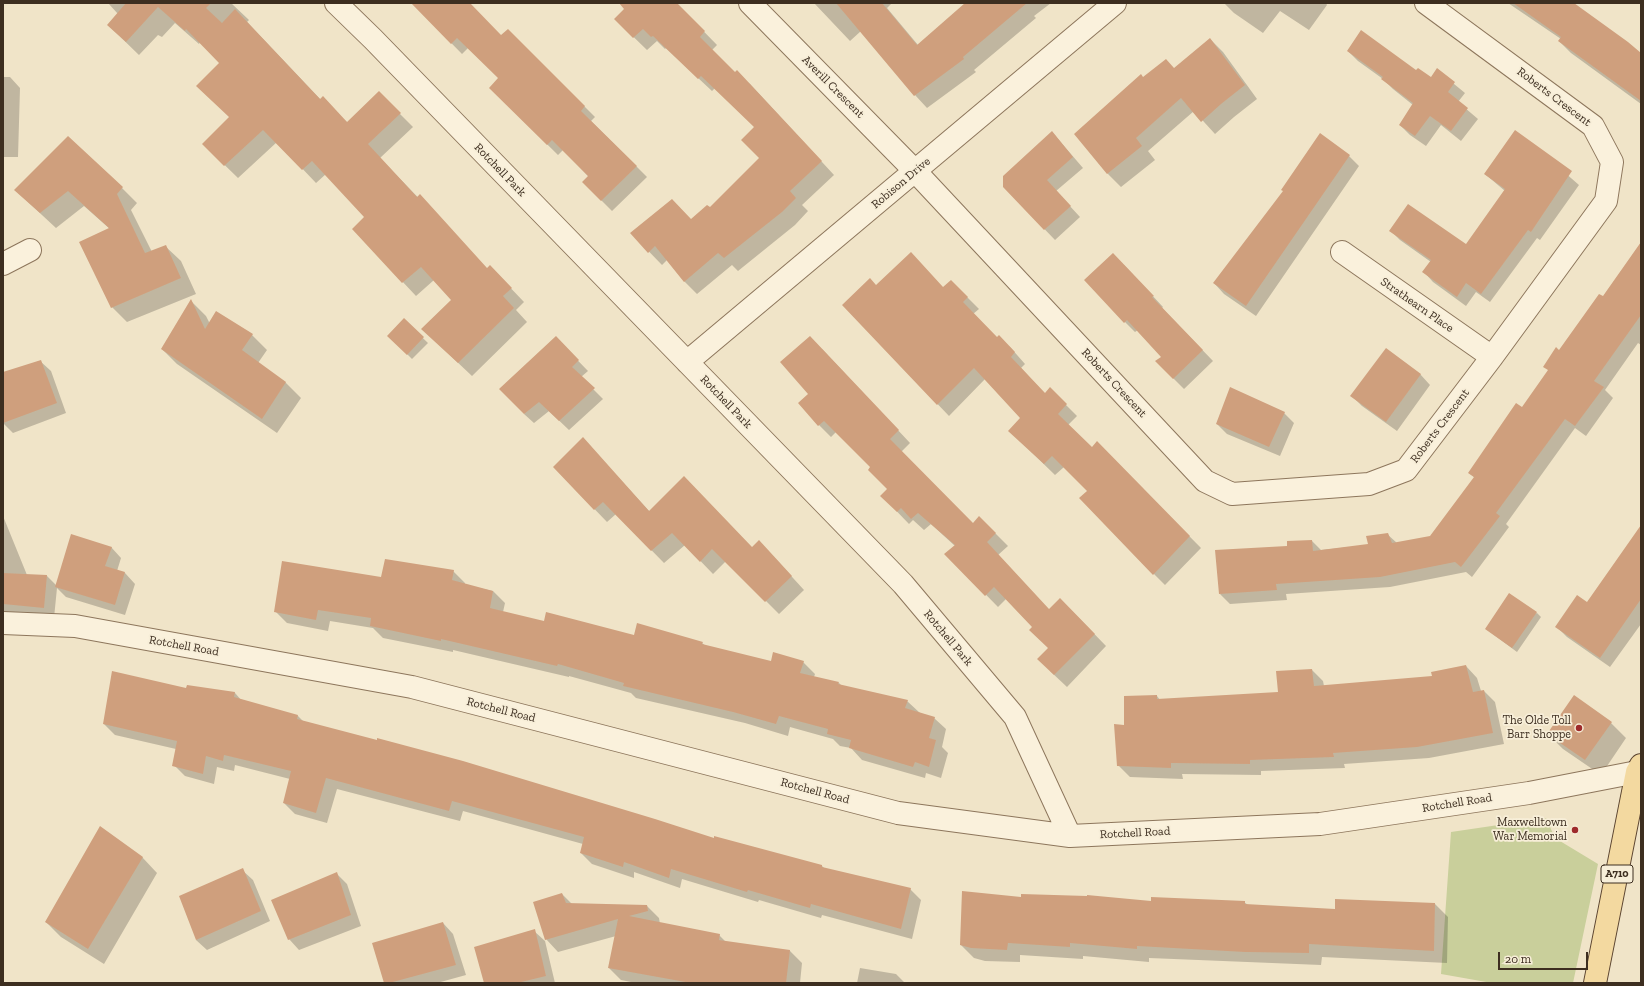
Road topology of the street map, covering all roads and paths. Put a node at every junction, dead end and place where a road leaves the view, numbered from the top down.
1 (336, 3) edge
2 (750, 3) edge
3 (1116, 3) edge
4 (1426, 3) edge
5 (915, 171) junction
6 (30, 250) dead end
7 (1342, 252) dead end
8 (3, 264) edge
9 (1492, 358) junction
10 (686, 362) junction
11 (3, 623) edge
12 (1639, 769) edge
13 (1070, 836) junction
14 (1595, 983) edge

1 - 10 street, Rotchell Park
2 - 5 street, Averill Crescent
3 - 5 street, Robison Drive
4 - 9 street, Roberts Crescent
5 - 9 street, Roberts Crescent
5 - 10 street, Robison Drive
6 - 8 street
7 - 9 street, Strathearn Place
10 - 13 street, Rotchell Park
11 - 13 street, Rotchell Road
12 - 13 street, Rotchell Road
12 - 14 main road, A710

